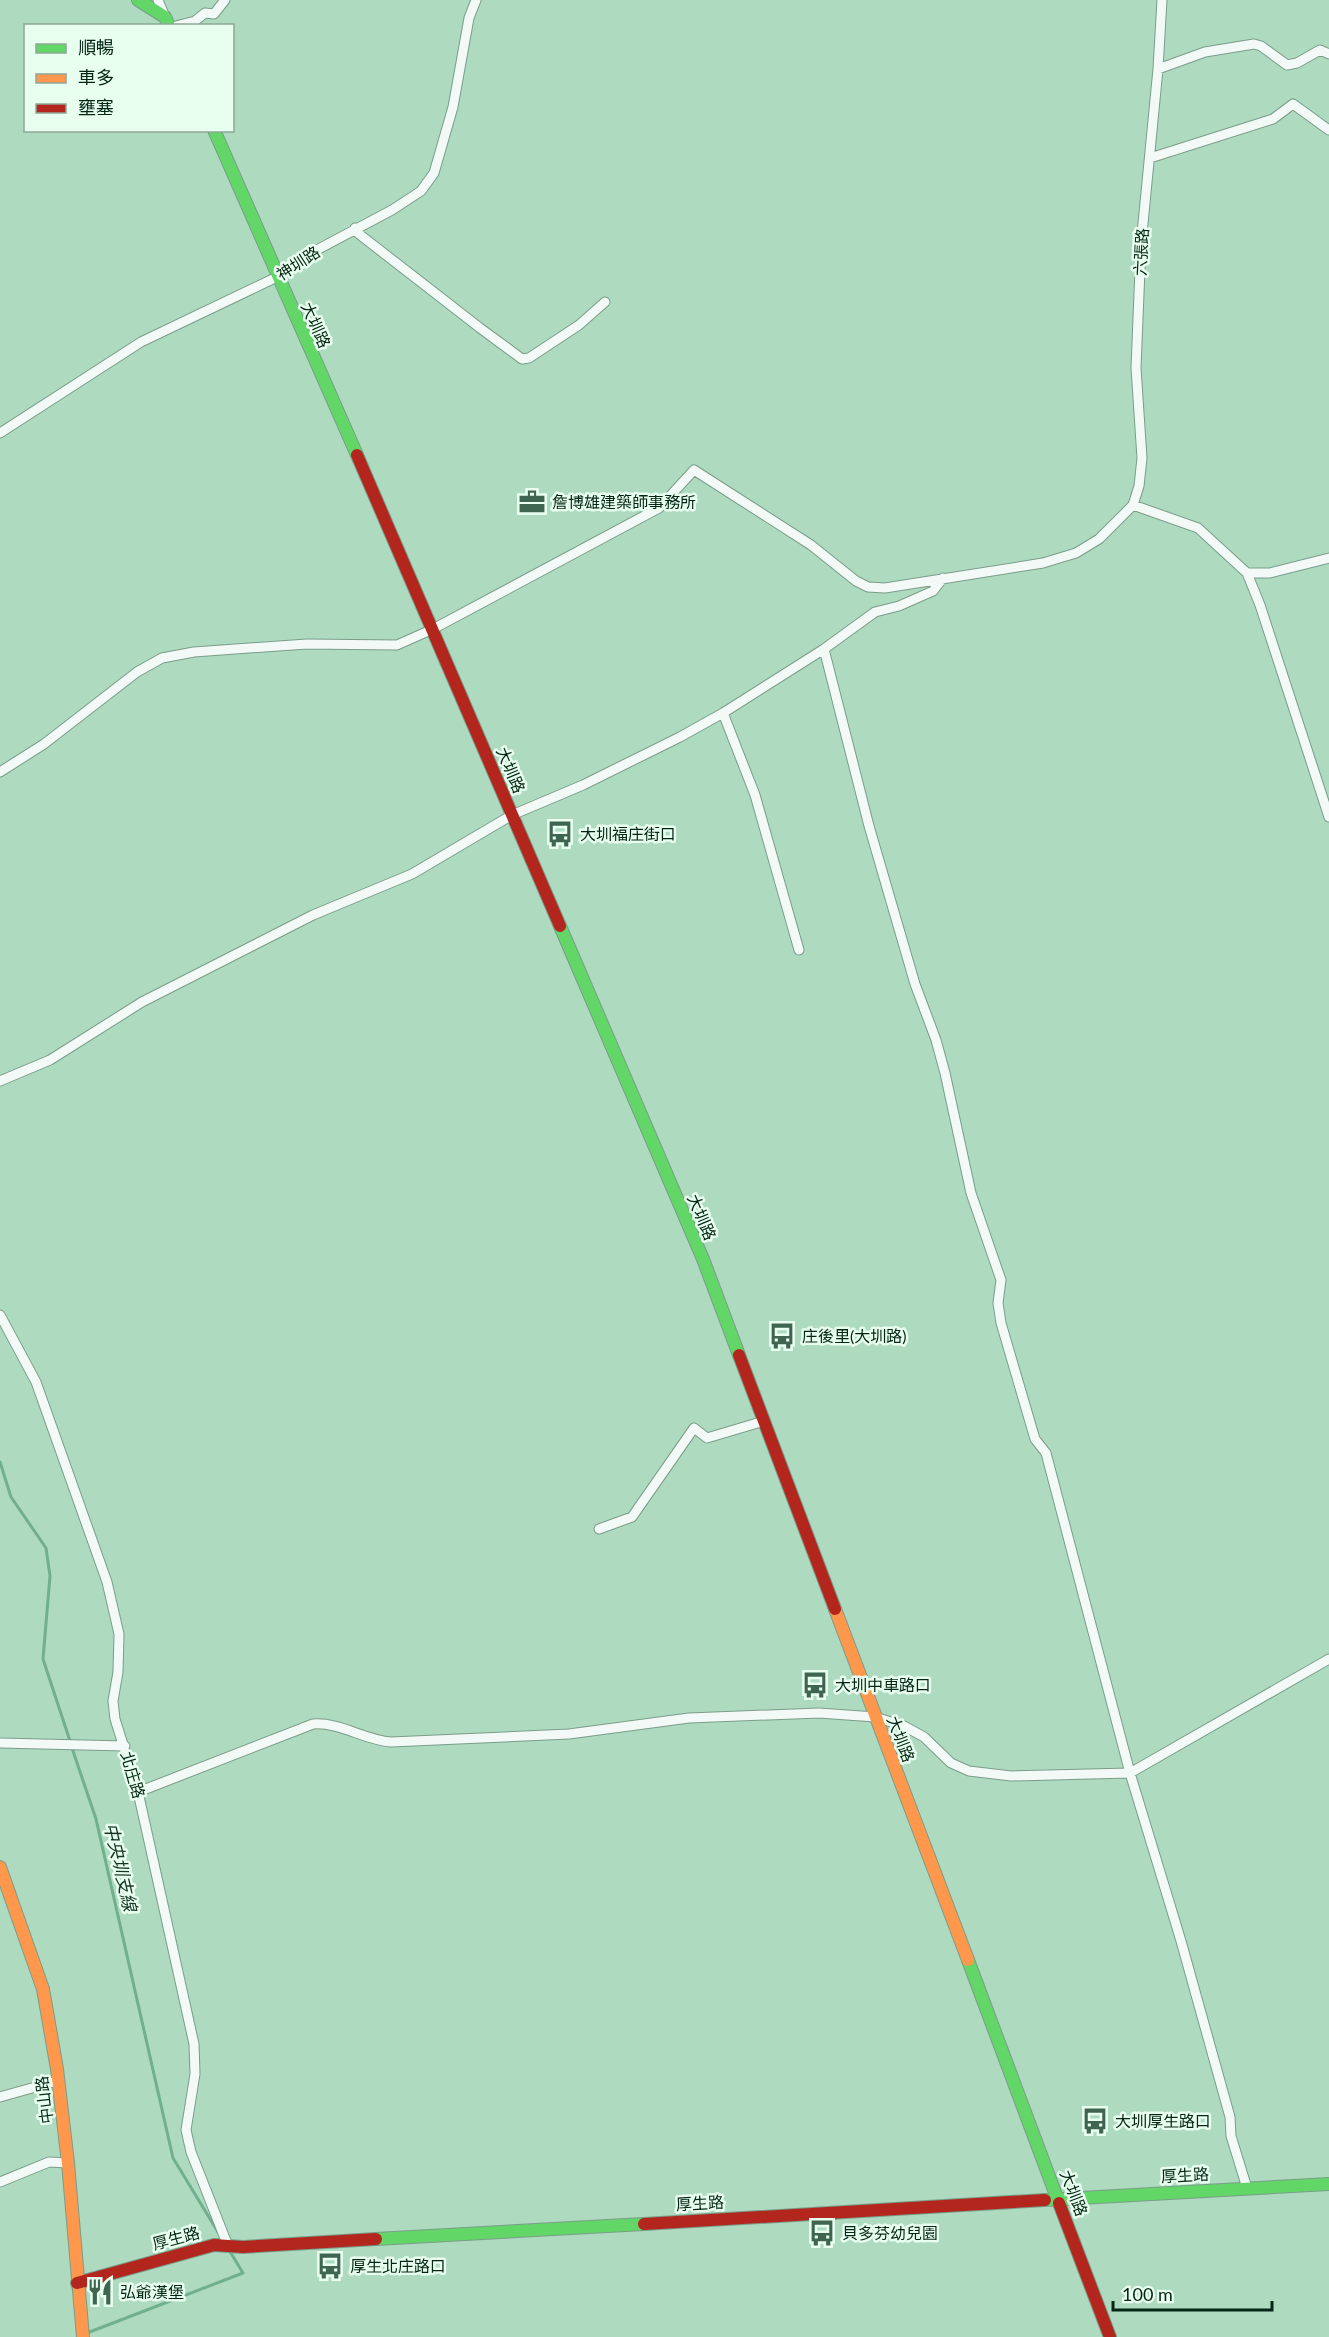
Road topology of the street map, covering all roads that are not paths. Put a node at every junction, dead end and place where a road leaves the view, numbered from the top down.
1 (138, 0) edge
2 (158, 0) edge
3 (225, 0) edge
4 (476, 0) edge
5 (1161, 0) edge
6 (167, 21) edge
7 (184, 24) edge
8 (1329, 54) edge
9 (1158, 69) junction
10 (1329, 130) edge
11 (215, 132) edge
12 (1150, 158) junction
13 (355, 228) junction
14 (277, 277) junction
15 (605, 302) dead end
16 (0, 433) edge
17 (1134, 505) junction
18 (1329, 558) edge
19 (1247, 573) junction
20 (943, 578) junction
21 (434, 629) junction
22 (824, 649) junction
23 (723, 713) junction
24 (0, 772) edge
25 (512, 815) junction
26 (1329, 818) edge
27 (799, 950) dead end
28 (0, 1081) edge
29 (0, 1315) edge
30 (764, 1421) junction
31 (599, 1529) dead end
32 (1329, 1659) edge
33 (875, 1717) junction
34 (0, 1743) edge
35 (125, 1746) junction
36 (1130, 1773) junction
37 (138, 1792) junction
38 (0, 1867) edge
39 (57, 2081) junction
40 (0, 2097) edge
41 (68, 2163) junction
42 (0, 2182) edge
43 (1329, 2184) edge
44 (1247, 2188) junction
45 (1058, 2198) junction
46 (228, 2246) junction
47 (77, 2283) junction
48 (83, 2331) edge
49 (1110, 2337) edge

1 - 6 street
2 - 6 street
3 - 7 street
4 - 13 street, 神圳路
5 - 9 street, 六張路
8 - 9 street
9 - 12 street, 六張路
10 - 12 street
11 - 14 street, 大圳路
12 - 17 street, 六張路
13 - 14 street, 神圳路
13 - 15 street
14 - 16 street, 神圳路
14 - 21 street, 大圳路
17 - 19 street
17 - 20 street
18 - 19 street
19 - 26 street
20 - 21 street
20 - 22 street
21 - 24 street
21 - 25 street, 大圳路
22 - 23 street
22 - 36 street
23 - 25 street
23 - 27 street
25 - 28 street
25 - 30 street, 大圳路
29 - 35 street, 北庄路
30 - 31 street
30 - 33 street, 大圳路
32 - 36 street
33 - 36 street
33 - 37 street
33 - 45 street, 大圳路
34 - 35 street
35 - 37 street, 北庄路
36 - 44 street
37 - 46 street, 北庄路
38 - 39 street, 中山路
39 - 40 street
39 - 41 street, 中山路
41 - 42 street
41 - 47 street, 中山路
43 - 44 street, 厚生路
44 - 45 street, 厚生路
45 - 46 street, 厚生路
45 - 49 street, 大圳路
46 - 47 street, 厚生路
47 - 48 street, 中山路

